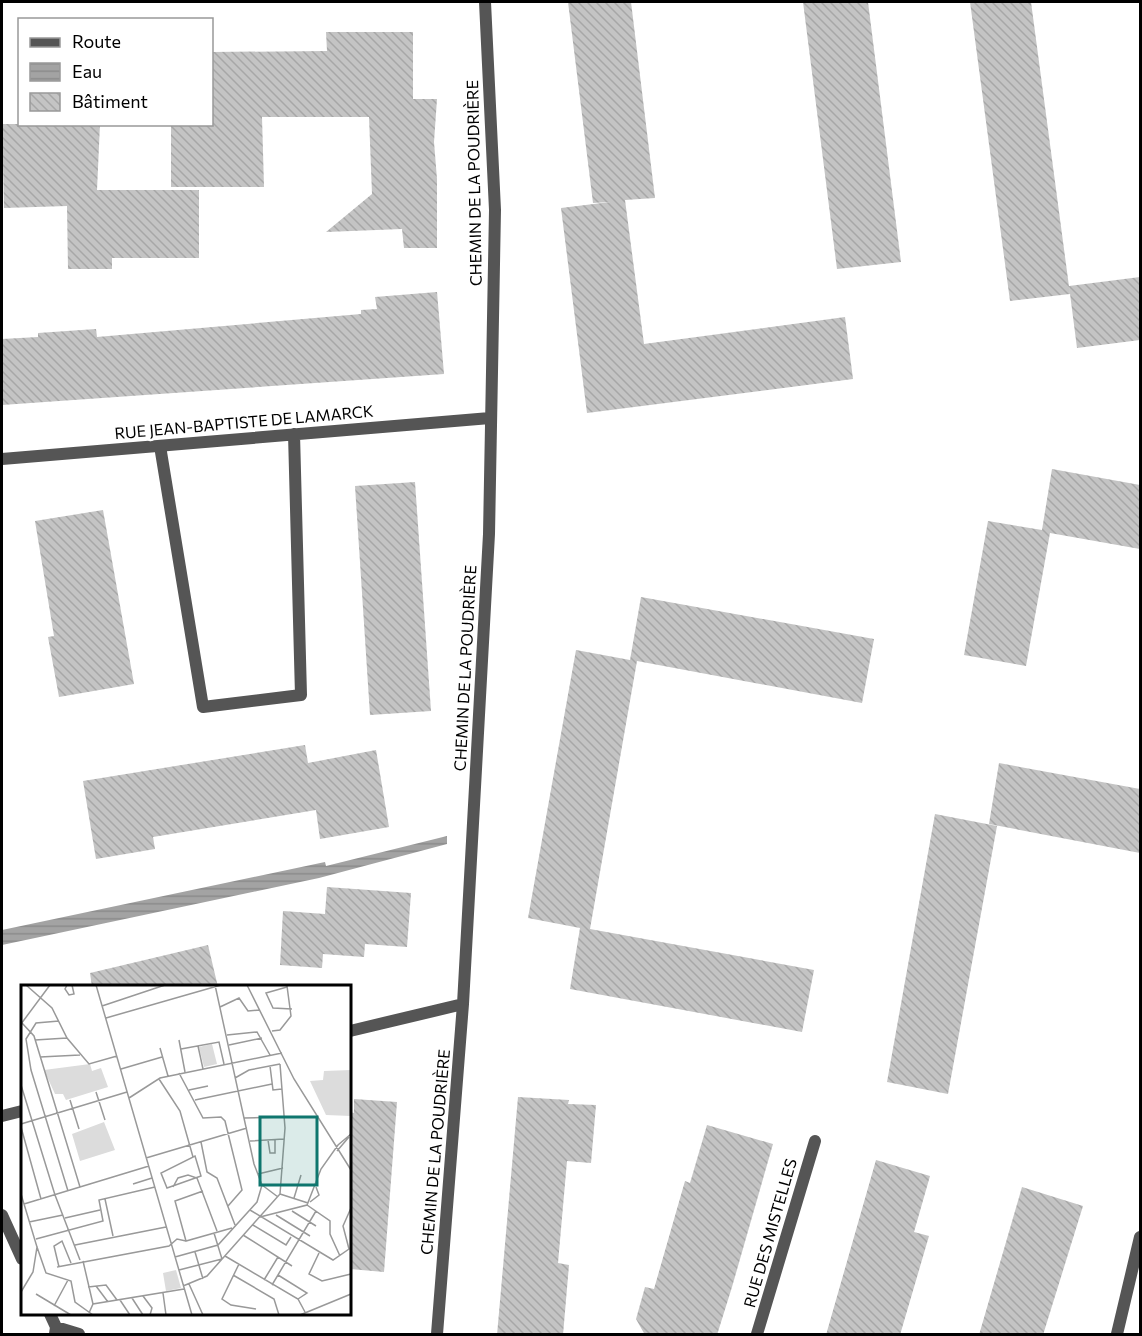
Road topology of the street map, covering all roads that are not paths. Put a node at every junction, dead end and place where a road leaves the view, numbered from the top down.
1 (485, 2) edge
2 (490, 418) junction
3 (294, 434) junction
4 (160, 446) junction
5 (2, 459) edge
6 (463, 1004) junction
7 (351, 1031) edge
8 (21, 1111) edge
9 (2, 1116) edge
10 (814, 1142) dead end
11 (2, 1215) edge
12 (1140, 1237) edge
13 (21, 1257) edge
14 (50, 1315) edge
15 (56, 1331) edge
16 (80, 1335) edge
17 (437, 1335) edge
18 (757, 1335) edge
19 (1117, 1335) edge

1 - 2 street, CHEMIN DE LA POUDRIÈRE
2 - 3 street, RUE JEAN-BAPTISTE DE LAMARCK
2 - 6 street, CHEMIN DE LA POUDRIÈRE
3 - 4 street, RUE JEAN-BAPTISTE DE LAMARCK
3 - 4 street
4 - 5 street, RUE JEAN-BAPTISTE DE LAMARCK
6 - 7 street
6 - 17 street, CHEMIN DE LA POUDRIÈRE
8 - 9 street
10 - 18 street, RUE DES MISTELLES
11 - 13 street
12 - 19 street
14 - 15 street
15 - 16 street

